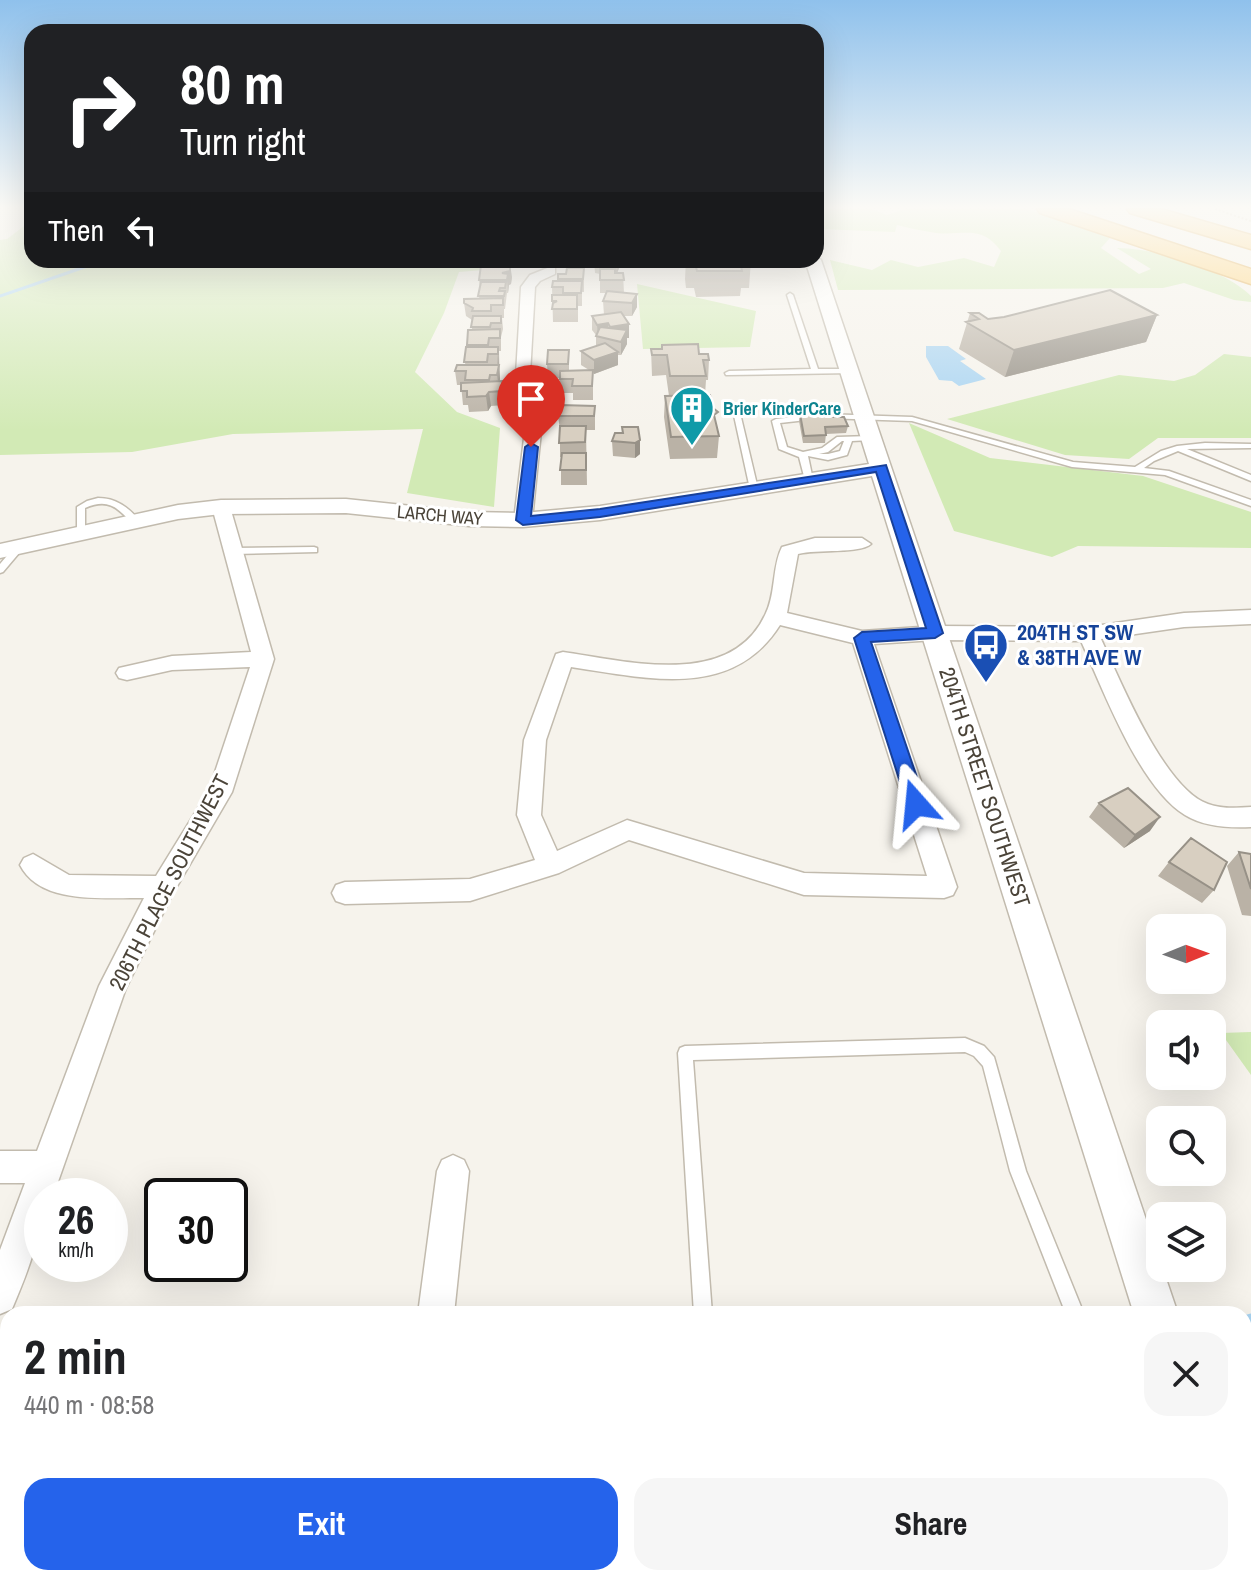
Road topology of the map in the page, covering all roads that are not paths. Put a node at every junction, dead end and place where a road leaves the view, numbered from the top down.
1 (531, 283) edge
2 (820, 283) edge
3 (790, 295) dead end
4 (815, 371) junction
5 (849, 371) junction
6 (729, 373) dead end
7 (736, 413) dead end
8 (864, 415) junction
9 (860, 446) junction
10 (1251, 446) edge
11 (1175, 447) junction
12 (803, 455) junction
13 (1138, 469) junction
14 (1251, 478) edge
15 (809, 480) junction
16 (754, 489) junction
17 (1251, 503) edge
18 (221, 507) junction
19 (523, 520) junction
20 (862, 544) dead end
21 (10, 548) edge
22 (314, 550) dead end
23 (233, 551) junction
24 (0, 570) edge
25 (775, 617) junction
26 (1251, 617) edge
27 (935, 633) junction
28 (1088, 634) junction
29 (862, 638) junction
30 (263, 659) junction
31 (127, 673) dead end
32 (1251, 817) edge
33 (33, 865) dead end
34 (550, 866) junction
35 (163, 887) junction
36 (345, 893) dead end
37 (0, 1167) edge
38 (47, 1167) junction
39 (453, 1171) dead end
40 (0, 1297) edge
41 (437, 1306) edge
42 (702, 1306) edge
43 (1072, 1306) edge
44 (1153, 1306) edge

1 - 19 street
2 - 5 street, 204TH STREET SOUTHWEST
3 - 4 lane
4 - 5 lane
4 - 6 lane
5 - 8 street, 204TH STREET SOUTHWEST
7 - 16 lane
8 - 9 street, 204TH STREET SOUTHWEST
8 - 12 lane
8 - 13 lane
9 - 12 lane
9 - 15 street, LARCH WAY
9 - 27 street, 204TH STREET SOUTHWEST
10 - 11 lane
11 - 13 lane
11 - 14 lane
12 - 15 lane
13 - 17 lane
15 - 16 street, LARCH WAY
16 - 19 street, LARCH WAY
18 - 19 street, LARCH WAY
18 - 21 street, LARCH WAY
18 - 23 street
20 - 25 street
21 - 24 lane
22 - 23 lane
23 - 30 street
25 - 29 street
25 - 34 street
26 - 28 street
27 - 28 street
27 - 29 street
27 - 44 street, 204TH STREET SOUTHWEST
28 - 32 street
29 - 34 street
30 - 31 street
30 - 35 street, 206TH PLACE SOUTHWEST
33 - 35 street
34 - 36 street
35 - 38 street, 206TH PLACE SOUTHWEST
37 - 38 street
38 - 40 street, 206TH PLACE SOUTHWEST
39 - 41 street
42 - 43 lane

